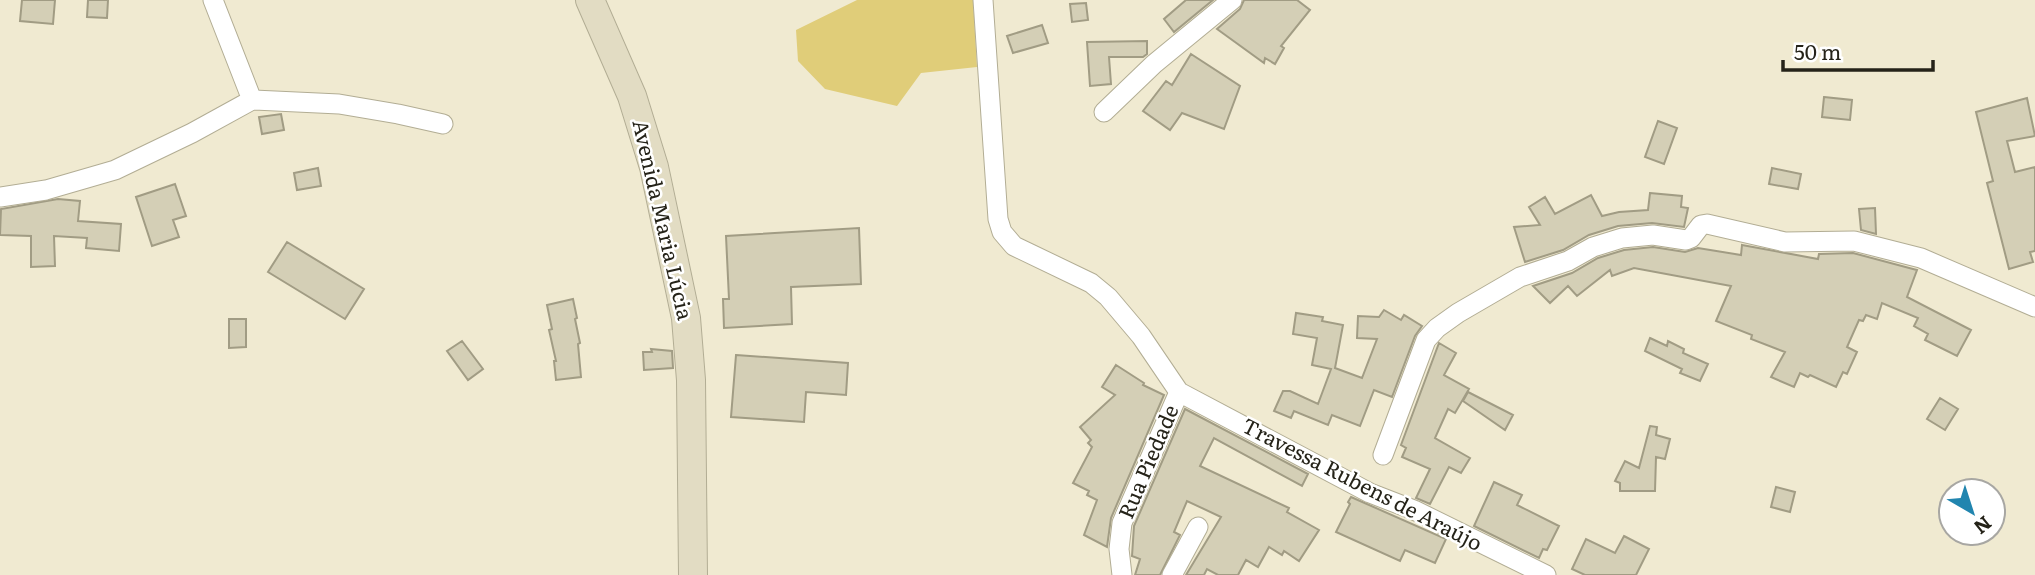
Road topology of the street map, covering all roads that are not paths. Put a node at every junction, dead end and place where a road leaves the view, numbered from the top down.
1 (213, 0) edge
2 (590, 0) edge
3 (983, 0) edge
4 (1232, 0) edge
5 (252, 100) junction
6 (1104, 112) dead end
7 (443, 124) dead end
8 (0, 197) edge
9 (2035, 307) edge
10 (1179, 392) junction
11 (1382, 455) dead end
12 (1198, 527) dead end
13 (693, 575) edge
14 (1122, 575) edge
15 (1172, 575) edge
16 (1546, 575) edge

1 - 5 street
2 - 13 main road, Avenida Maria Lúcia
3 - 10 street
4 - 6 street
5 - 7 street
5 - 8 street
9 - 11 street
10 - 14 street, Rua Piedade
10 - 16 street, Travessa Rubens de Araújo
12 - 15 street

